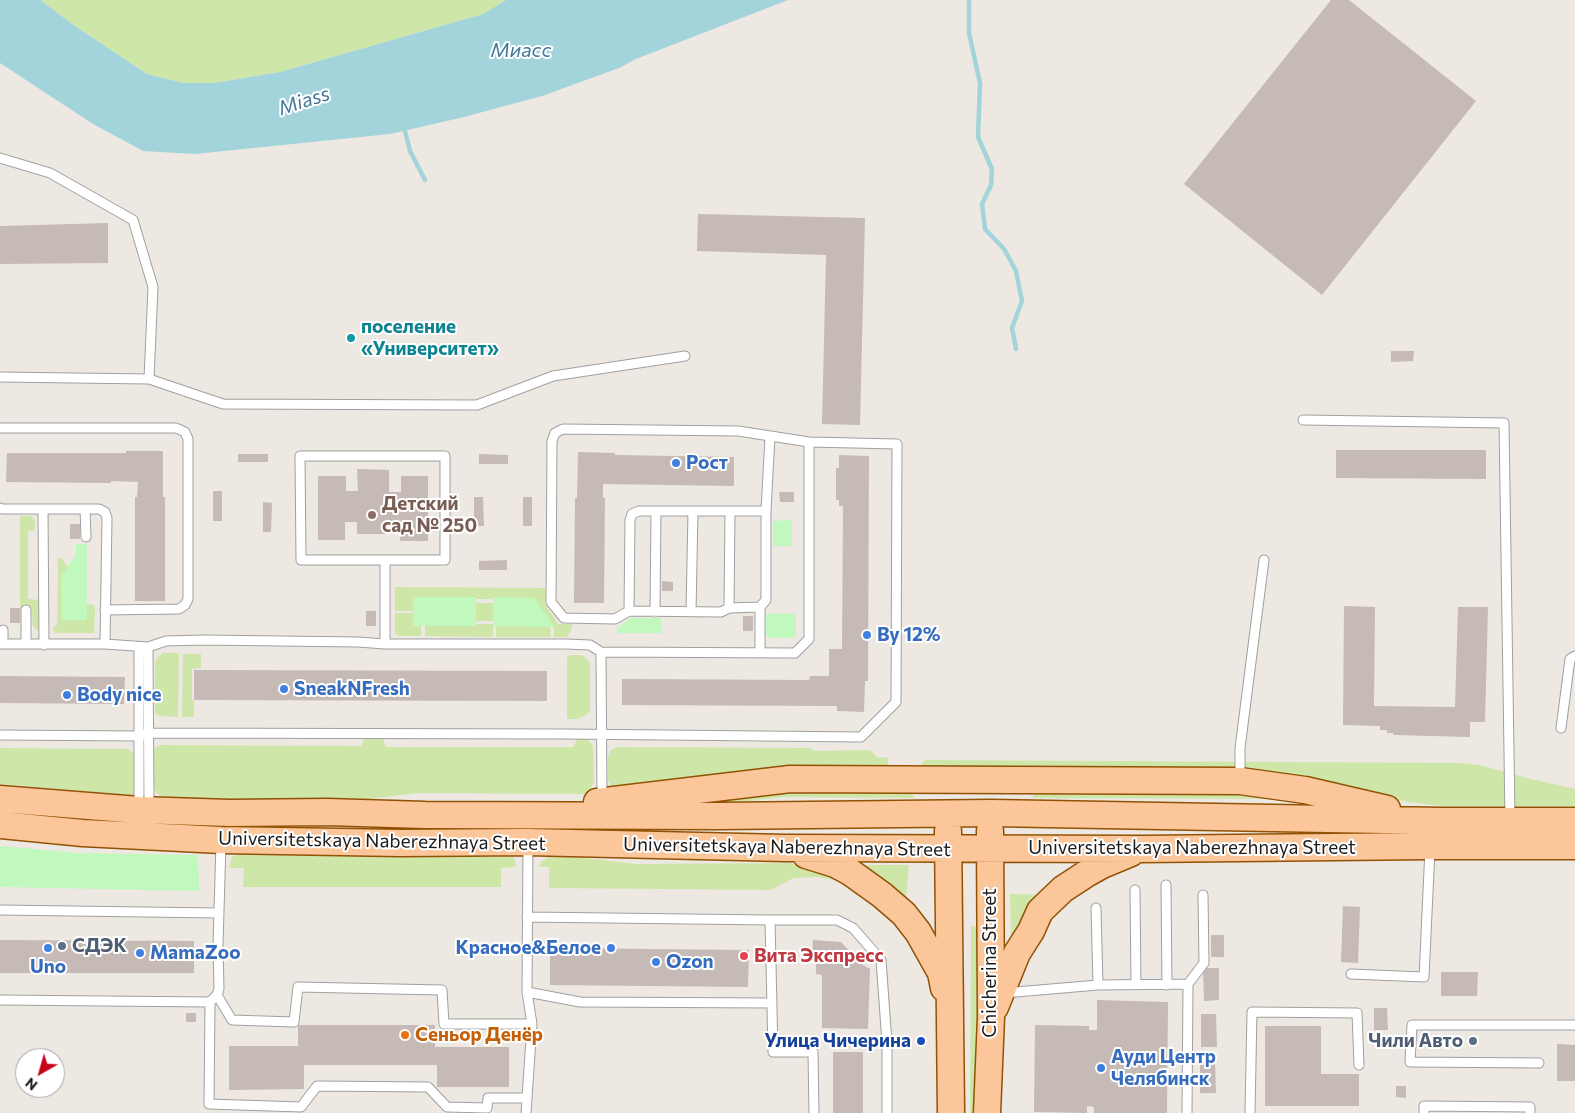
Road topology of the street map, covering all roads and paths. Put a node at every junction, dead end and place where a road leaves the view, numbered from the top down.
1 (0, 158) edge
2 (684, 356) dead end
3 (0, 377) edge
4 (149, 379) junction
5 (1302, 420) dead end
6 (0, 428) edge
7 (770, 436) junction
8 (809, 442) junction
9 (0, 508) edge
10 (43, 509) junction
11 (85, 509) junction
12 (656, 511) junction
13 (693, 511) junction
14 (730, 511) junction
15 (766, 511) junction
16 (86, 537) dead end
17 (386, 560) junction
18 (1264, 560) dead end
19 (729, 608) junction
20 (760, 608) junction
21 (26, 610) dead end
22 (105, 610) junction
23 (629, 611) junction
24 (656, 612) junction
25 (691, 612) junction
26 (3, 630) dead end
27 (1, 644) edge
28 (26, 644) junction
29 (105, 644) junction
30 (385, 644) junction
31 (44, 645) junction
32 (144, 647) junction
33 (601, 652) junction
34 (760, 653) junction
35 (1575, 656) edge
36 (1561, 728) dead end
37 (601, 734) junction
38 (0, 735) edge
39 (144, 735) junction
40 (1240, 781) junction
41 (0, 799) edge
42 (602, 801) junction
43 (144, 810) junction
44 (948, 813) junction
45 (991, 813) junction
46 (425, 815) junction
47 (1441, 821) junction
48 (1510, 821) junction
49 (1575, 821) edge
50 (0, 825) edge
51 (221, 840) junction
52 (528, 842) junction
53 (1430, 846) junction
54 (1575, 846) edge
55 (784, 848) junction
56 (948, 849) junction
57 (990, 849) junction
58 (1142, 849) junction
59 (1166, 885) dead end
60 (1135, 890) dead end
61 (1203, 895) dead end
62 (1096, 908) dead end
63 (0, 910) edge
64 (219, 913) junction
65 (527, 917) junction
66 (770, 920) junction
67 (1351, 974) dead end
68 (1188, 984) junction
69 (1098, 985) junction
70 (1136, 985) junction
71 (1167, 985) junction
72 (527, 992) junction
73 (1000, 994) junction
74 (213, 999) junction
75 (0, 1000) edge
76 (772, 1004) junction
77 (990, 1017) junction
78 (950, 1021) junction
79 (532, 1024) junction
80 (1575, 1025) edge
81 (1539, 1063) dead end
82 (1359, 1065) dead end
83 (526, 1098) junction
84 (526, 1113) edge
85 (814, 1113) edge
86 (887, 1113) edge
87 (951, 1113) edge
88 (987, 1113) edge
89 (1187, 1113) edge
90 (1250, 1113) edge
91 (1424, 1113) edge
92 (1530, 1113) edge

1 - 4 lane
2 - 4 lane
3 - 4 lane
5 - 48 lane
6 - 22 lane
7 - 8 lane
7 - 15 lane
7 - 23 lane
8 - 34 lane
8 - 37 lane
9 - 10 lane
10 - 11 lane
10 - 31 lane
11 - 16 lane
11 - 22 lane
12 - 13 lane
12 - 23 lane
12 - 24 lane
13 - 14 lane
13 - 25 lane
14 - 15 lane
14 - 19 lane
15 - 20 lane
17 - 17 lane
17 - 30 lane
18 - 40 lane
19 - 20 lane
19 - 25 lane
20 - 34 lane
21 - 28 lane
22 - 29 lane
23 - 24 lane
24 - 25 lane
26 - 27 lane
27 - 28 lane
28 - 31 lane
29 - 31 lane
29 - 32 lane
30 - 32 lane
30 - 33 lane
32 - 39 lane
33 - 34 lane
33 - 37 lane
35 - 36 lane
37 - 39 lane
37 - 42 lane
38 - 39 lane
39 - 43 lane
40 - 42 main road
40 - 47 main road
41 - 43 main road, Universitetskaya Naberezhnaya Street
42 - 46 main road
43 - 46 main road, Universitetskaya Naberezhnaya Street
44 - 45 main road, Universitetskaya Naberezhnaya Street
44 - 46 main road, Universitetskaya Naberezhnaya Street
44 - 56 main road, Chicherina Street
45 - 47 main road, Universitetskaya Naberezhnaya Street
45 - 57 main road, Chicherina Street
47 - 48 main road, Universitetskaya Naberezhnaya Street
48 - 49 main road, Universitetskaya Naberezhnaya Street
50 - 51 main road, Universitetskaya Naberezhnaya Street
51 - 52 main road, Universitetskaya Naberezhnaya Street
51 - 64 lane
52 - 55 main road, Universitetskaya Naberezhnaya Street
52 - 65 lane
53 - 54 main road, Universitetskaya Naberezhnaya Street
53 - 58 main road, Universitetskaya Naberezhnaya Street
53 - 67 lane
55 - 56 main road, Universitetskaya Naberezhnaya Street
55 - 78 main road
56 - 57 main road, Universitetskaya Naberezhnaya Street
56 - 78 main road, Chicherina Street
57 - 58 main road, Universitetskaya Naberezhnaya Street
57 - 77 main road, Chicherina Street
58 - 73 main road
59 - 71 lane
60 - 70 lane
61 - 68 lane
62 - 69 lane
63 - 64 lane
64 - 74 lane
65 - 66 lane
65 - 72 lane
66 - 76 lane
66 - 86 lane
68 - 71 lane
68 - 89 lane
69 - 70 lane
69 - 73 lane
70 - 71 lane
72 - 76 lane
72 - 79 lane
73 - 77 main road
74 - 75 lane
74 - 79 lane
74 - 83 lane
76 - 85 lane
77 - 88 main road, Chicherina Street
78 - 87 main road, Chicherina Street
79 - 83 lane
80 - 81 lane
82 - 90 lane
83 - 84 lane
91 - 92 lane

